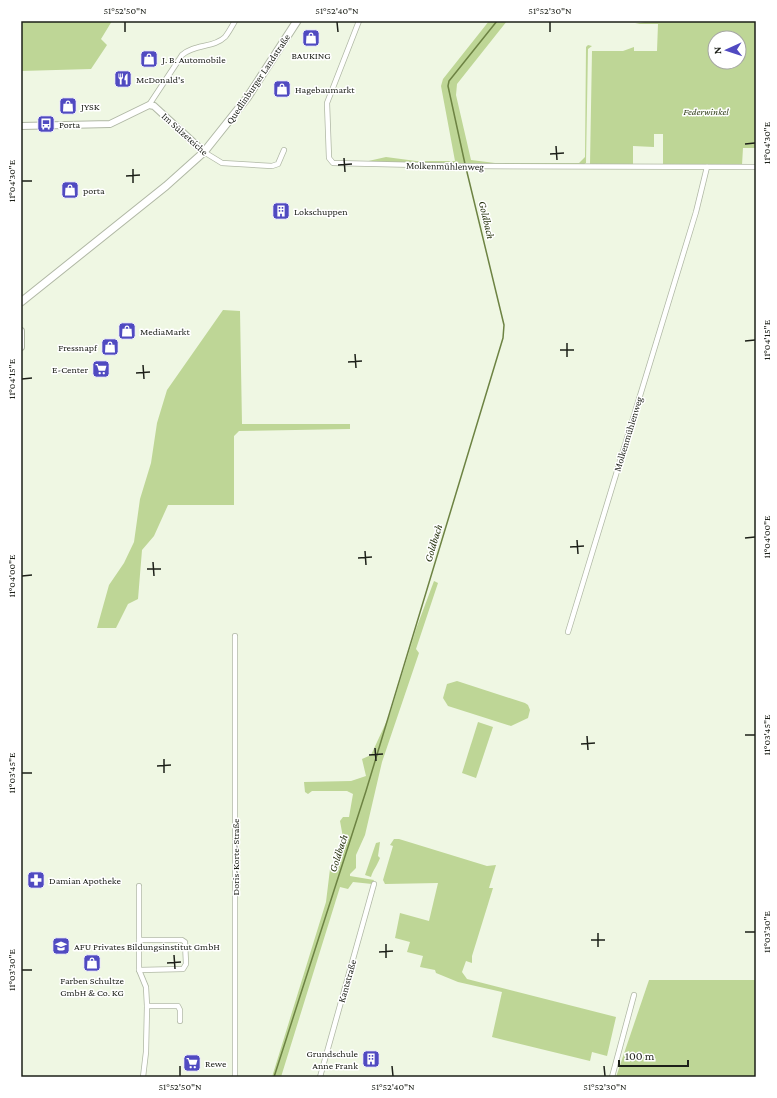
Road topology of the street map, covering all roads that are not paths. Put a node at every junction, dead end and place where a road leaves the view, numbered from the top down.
1 (235, 21) edge
2 (297, 21) edge
3 (359, 21) edge
4 (149, 105) junction
5 (21, 126) edge
6 (284, 150) dead end
7 (204, 152) junction
8 (707, 167) junction
9 (756, 167) edge
10 (21, 302) edge
11 (21, 331) edge
12 (21, 347) edge
13 (568, 632) dead end
14 (235, 636) dead end
15 (374, 884) dead end
16 (139, 886) dead end
17 (139, 940) junction
18 (139, 970) junction
19 (634, 995) dead end
20 (147, 1006) junction
21 (180, 1021) dead end
22 (143, 1077) edge
23 (234, 1077) edge
24 (320, 1077) edge
25 (612, 1077) edge

1 - 4 street
2 - 7 main road, Quedlinburger Landstraße
3 - 8 street, Molkenmühlenweg
4 - 5 street
4 - 7 street, Im Sülzeteiche
6 - 7 street, Im Sülzeteiche
7 - 10 main road
8 - 9 street, Molkenmühlenweg
8 - 13 street, Molkenmühlenweg
11 - 12 street
14 - 23 street, Doris-Korte-Straße
15 - 24 street, Kantstraße
16 - 17 street
17 - 18 street
17 - 18 street
18 - 20 street
19 - 25 street
20 - 21 street
20 - 22 street

